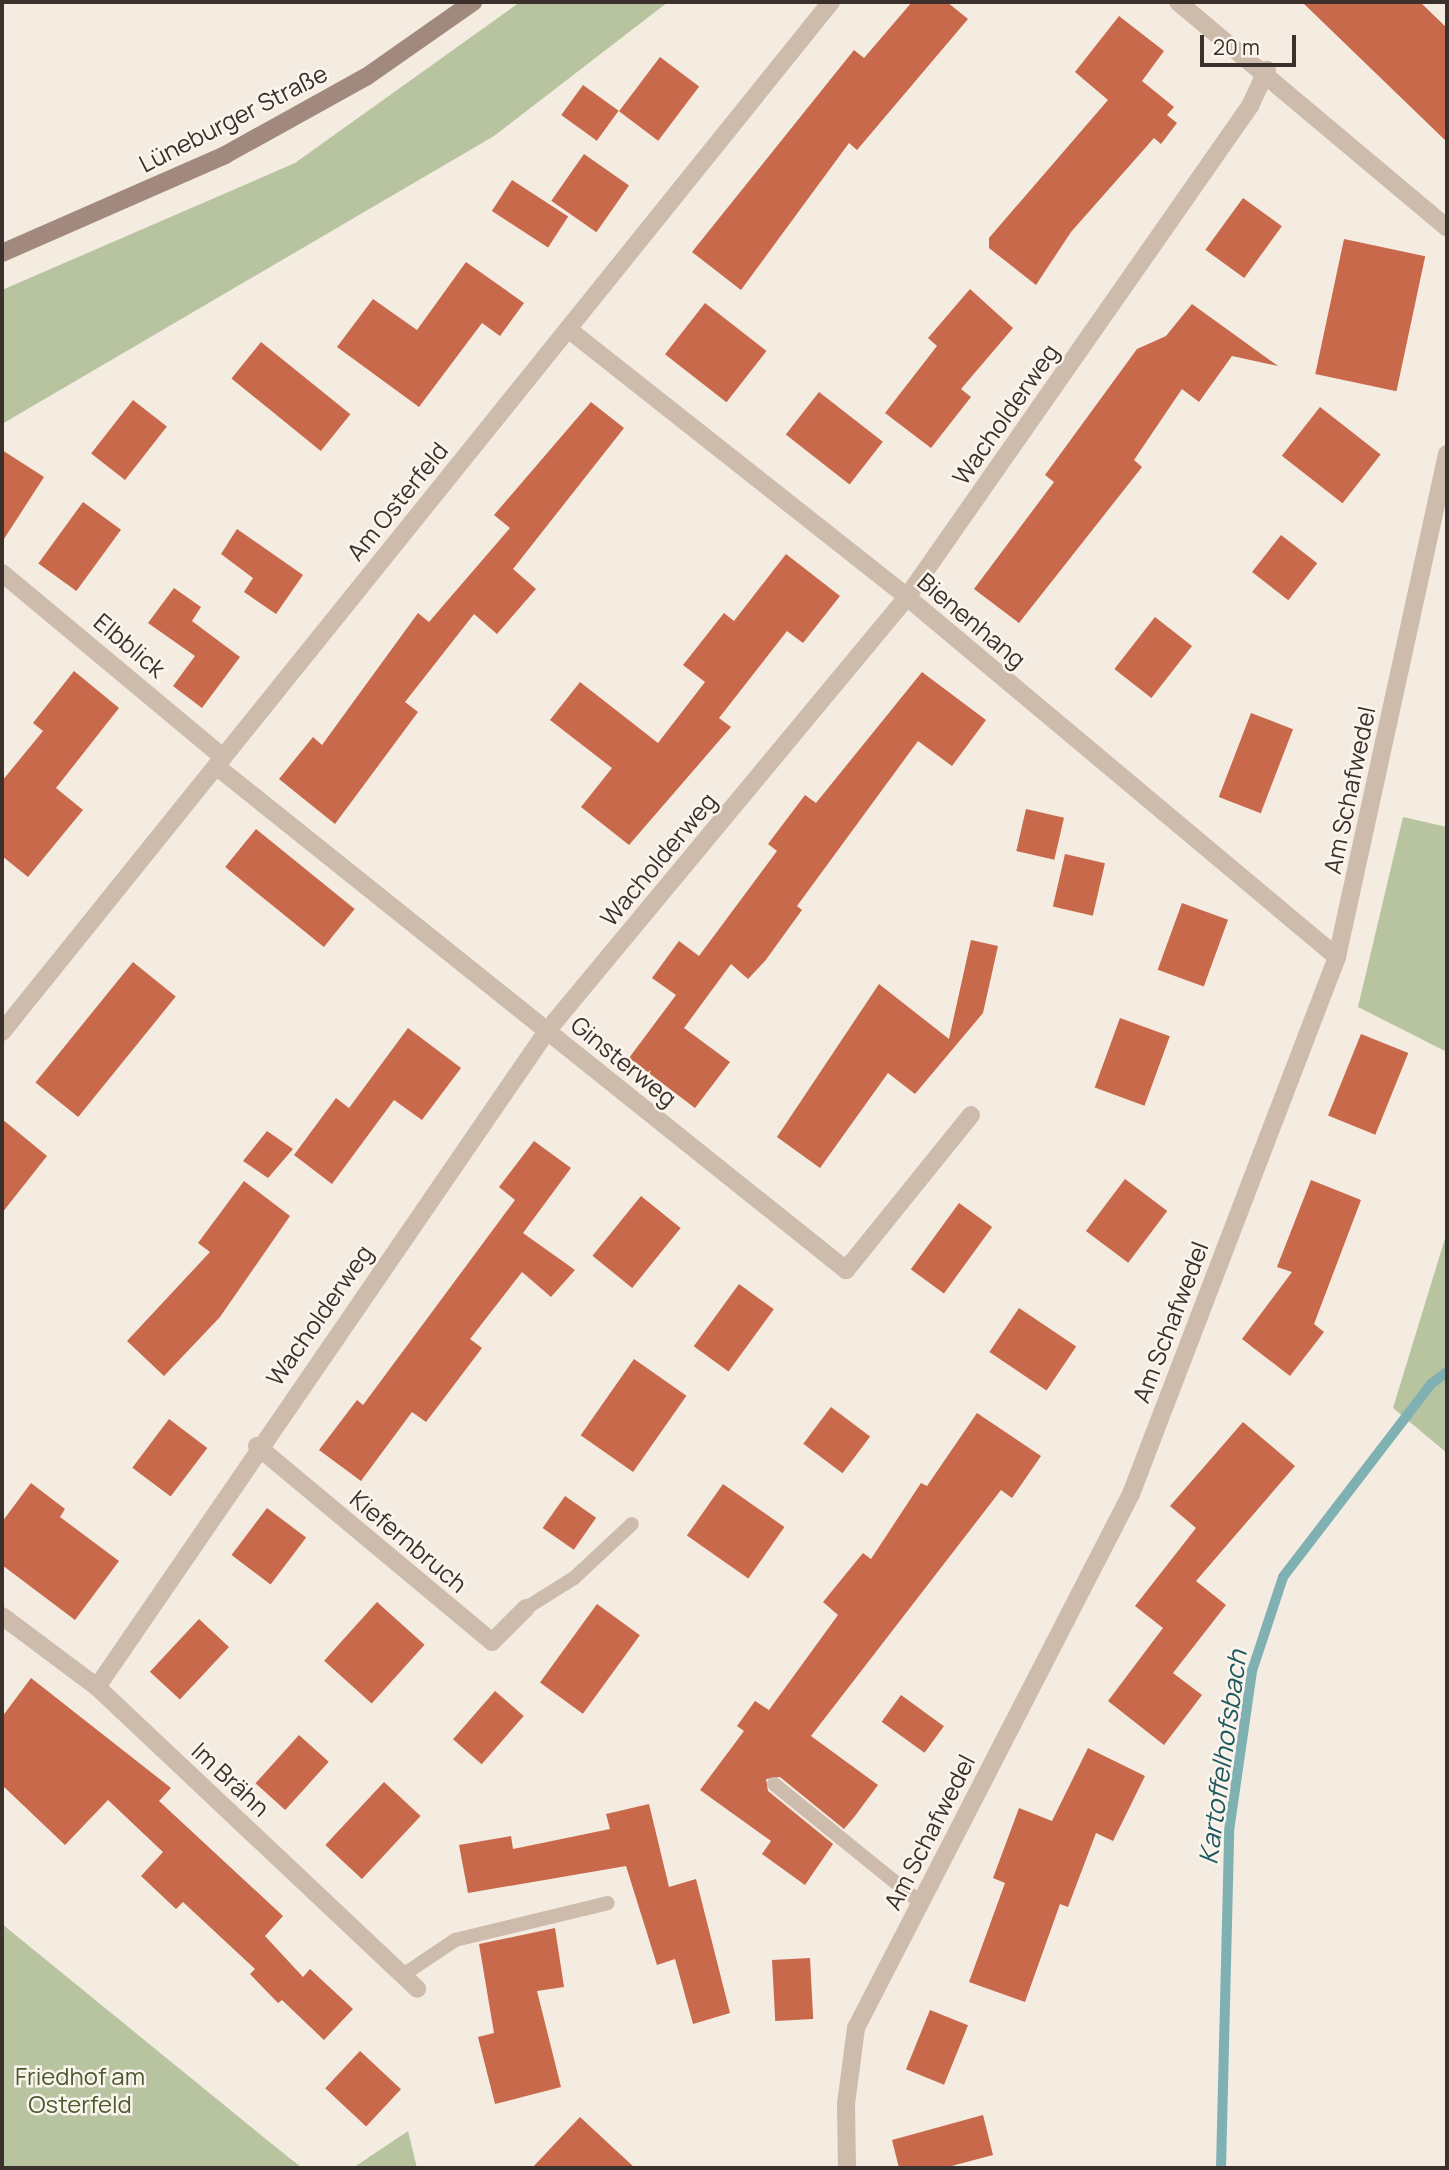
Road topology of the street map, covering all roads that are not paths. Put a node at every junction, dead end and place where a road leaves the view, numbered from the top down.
1 (473, 2) edge
2 (831, 2) edge
3 (1178, 2) edge
4 (1266, 70) junction
5 (1447, 228) edge
6 (2, 253) edge
7 (568, 329) junction
8 (1447, 454) edge
9 (2, 573) edge
10 (907, 597) junction
11 (220, 761) junction
12 (1337, 957) junction
13 (547, 1031) junction
14 (2, 1032) edge
15 (971, 1115) dead end
16 (257, 1446) junction
17 (632, 1524) dead end
18 (526, 1608) joint
19 (2, 1616) edge
20 (97, 1687) junction
21 (774, 1784) dead end
22 (608, 1903) dead end
23 (921, 1903) junction
24 (403, 1975) junction
25 (417, 1989) dead end
26 (847, 2168) edge

1 - 6 main road, Lüneburger Straße
2 - 7 street, Am Osterfeld
3 - 4 street
4 - 5 street
4 - 10 street, Wacholderweg
7 - 10 street, Bienenhang
7 - 11 street, Am Osterfeld
8 - 12 street, Am Schafwedel
9 - 11 street, Elbblick
10 - 12 street, Bienenhang
10 - 13 street, Wacholderweg
11 - 13 street, Ginsterweg
11 - 14 street, Am Osterfeld
12 - 23 street, Am Schafwedel
13 - 15 street, Ginsterweg
13 - 16 street, Wacholderweg
16 - 18 street, Kiefernbruch
16 - 20 street, Wacholderweg
17 - 18 lane
19 - 20 street, Im Brähn
20 - 24 street, Im Brähn
21 - 23 lane
22 - 24 lane
23 - 26 street, Am Schafwedel
24 - 25 street, Im Brähn

